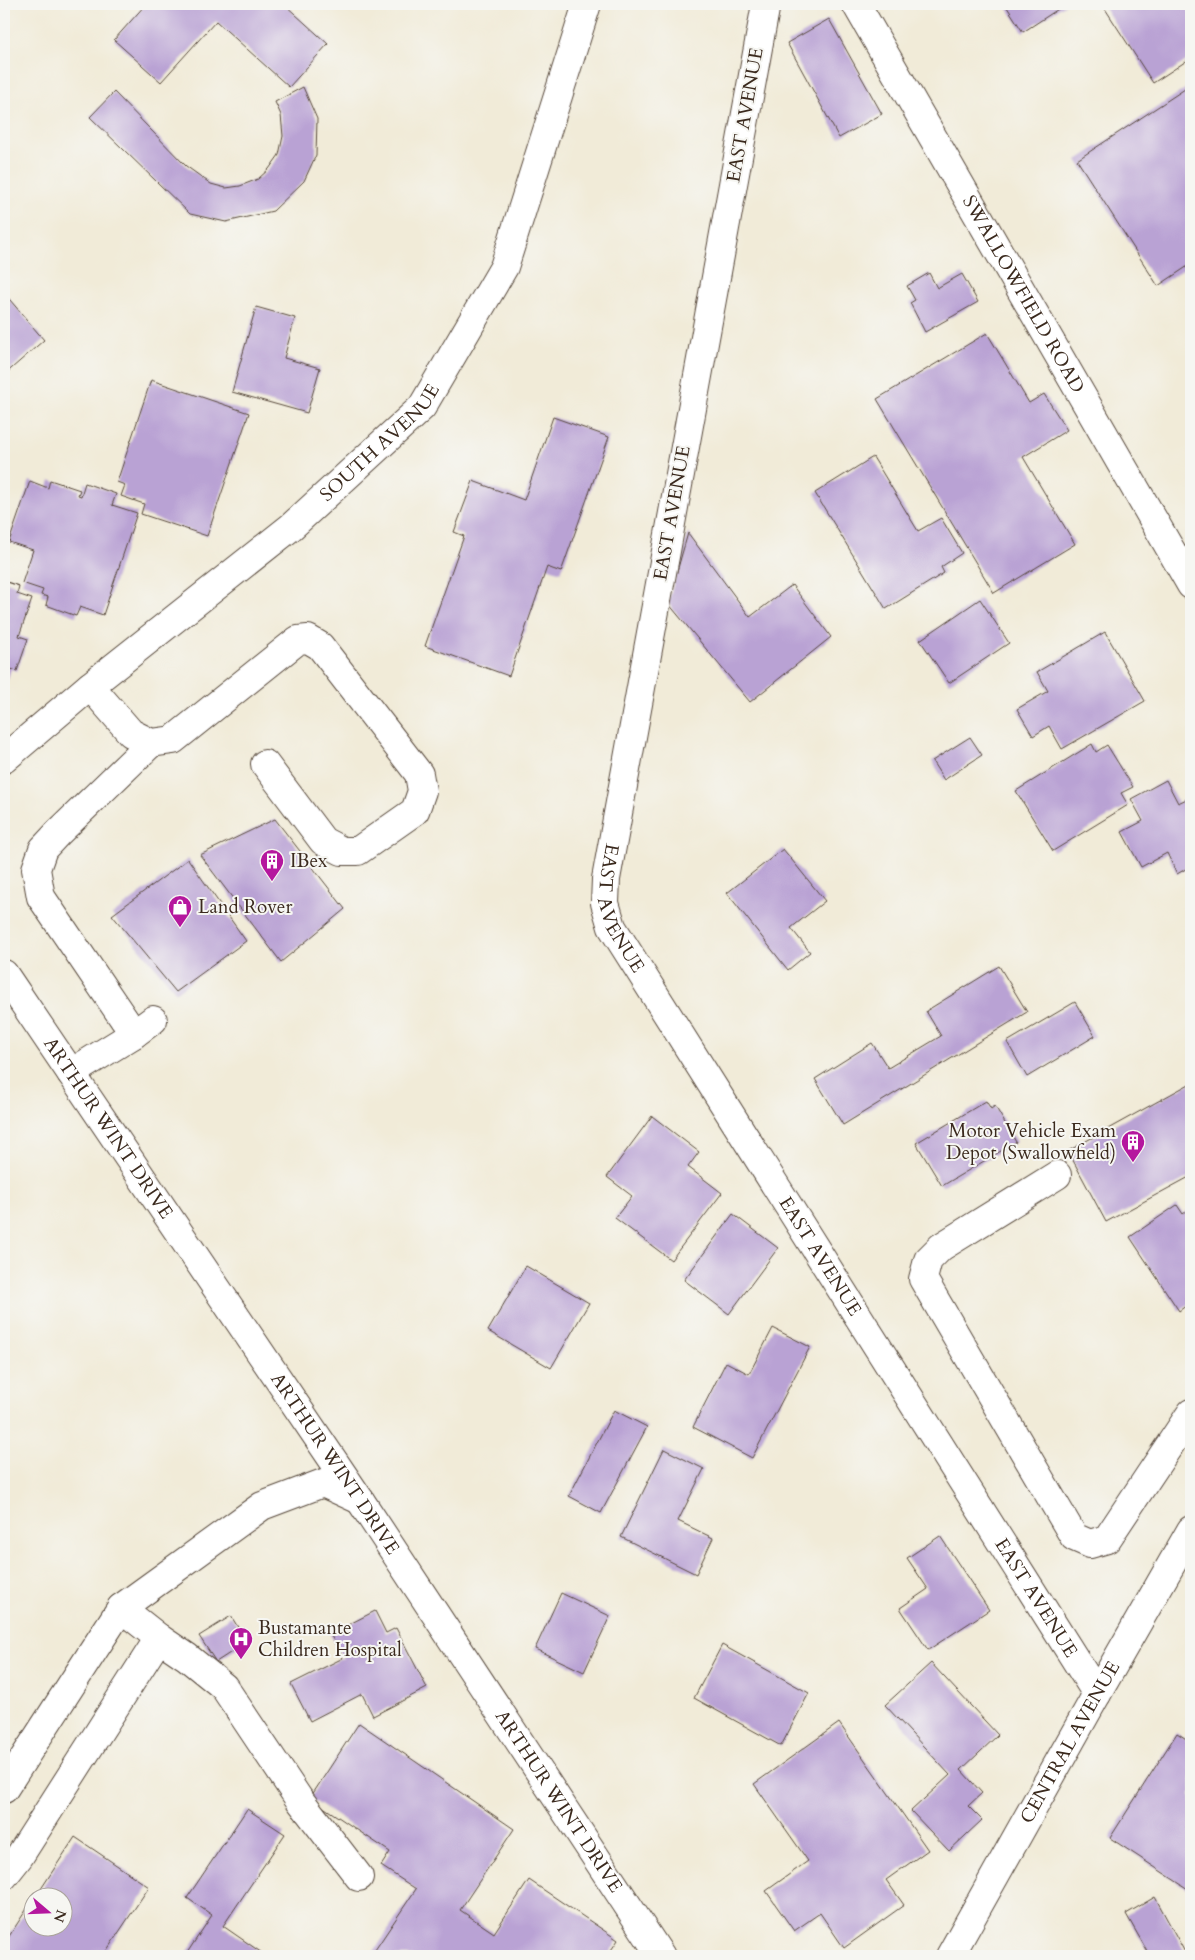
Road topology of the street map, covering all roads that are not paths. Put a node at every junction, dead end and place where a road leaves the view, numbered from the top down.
1 (587, 4) edge
2 (766, 4) edge
3 (856, 4) edge
4 (1191, 585) edge
5 (90, 686) junction
6 (151, 743) junction
7 (4, 759) edge
8 (265, 764) dead end
9 (4, 974) edge
10 (71, 1073) junction
11 (1057, 1175) dead end
12 (1191, 1413) edge
13 (360, 1500) junction
14 (1191, 1530) edge
15 (121, 1608) junction
16 (159, 1638) junction
17 (1096, 1694) junction
18 (4, 1789) edge
19 (4, 1876) edge
20 (359, 1877) dead end
21 (661, 1956) edge
22 (950, 1956) edge

1 - 5 street, SOUTH AVENUE
2 - 17 street, EAST AVENUE
3 - 4 street, SWALLOWFIELD ROAD
5 - 6 street
5 - 7 street, SOUTH AVENUE
6 - 8 street
6 - 10 street
9 - 10 street, ARTHUR WINT DRIVE
10 - 13 street, ARTHUR WINT DRIVE
11 - 12 street
13 - 15 street
13 - 21 street, ARTHUR WINT DRIVE
14 - 17 street, CENTRAL AVENUE
15 - 16 street
15 - 18 street
16 - 19 street
16 - 20 street
17 - 22 street, CENTRAL AVENUE

